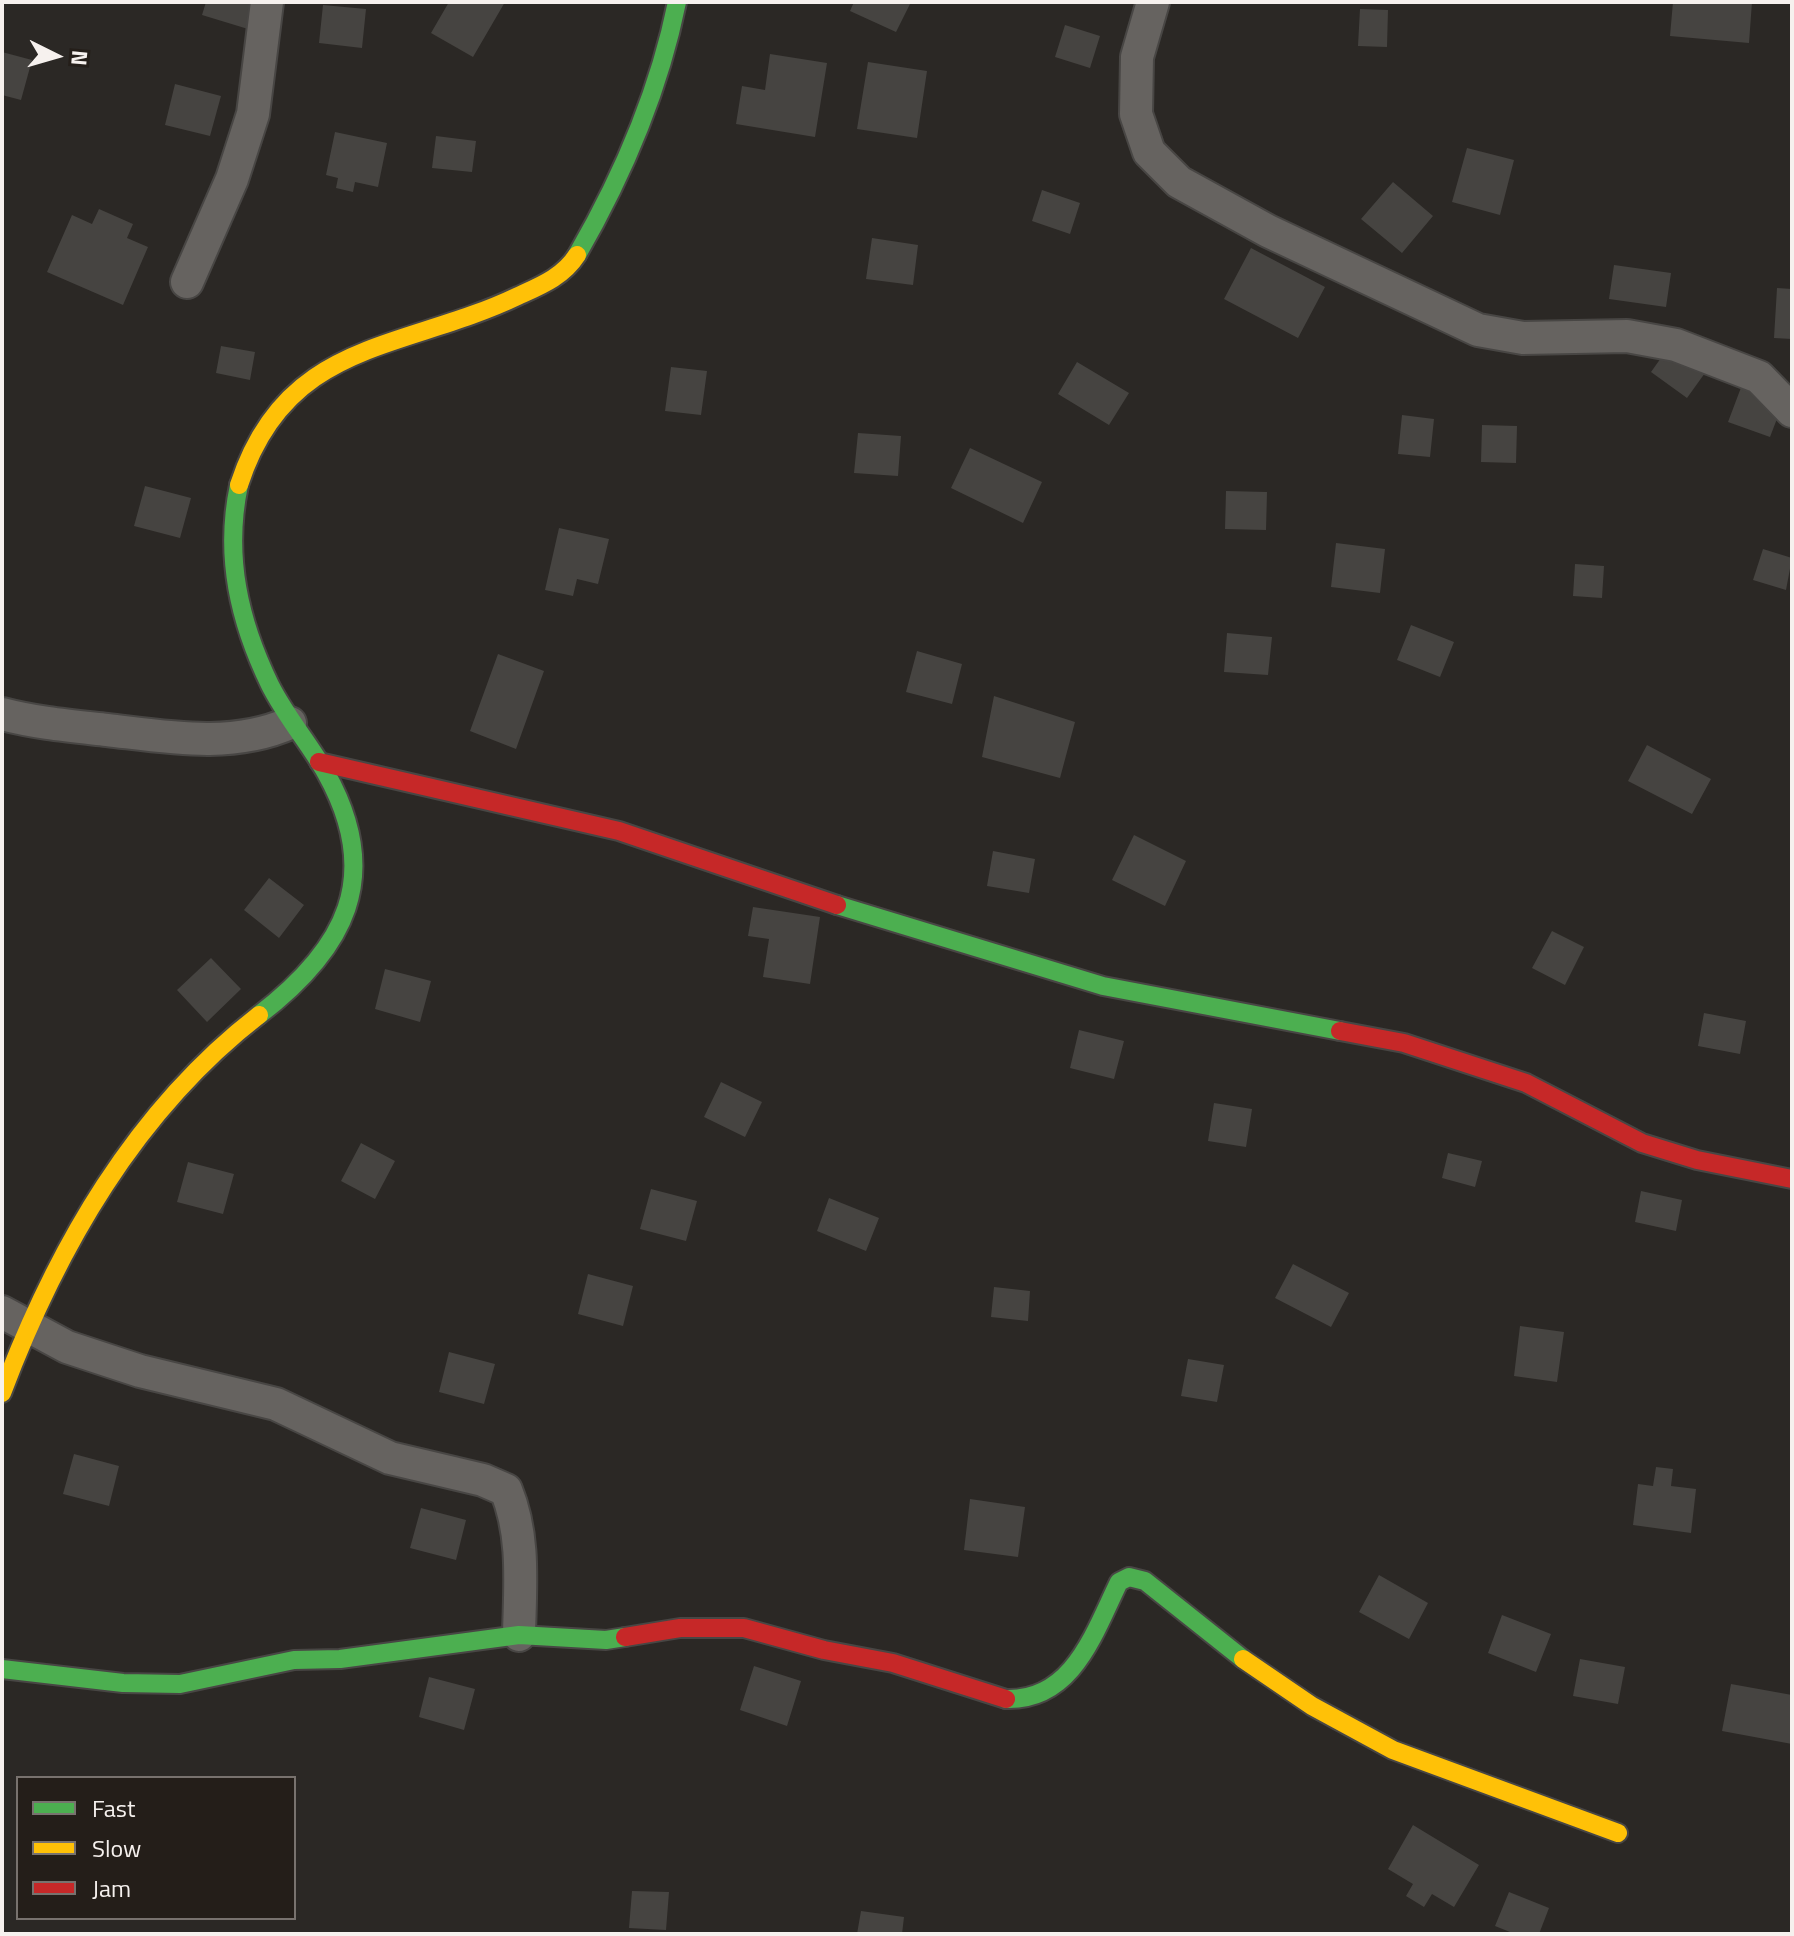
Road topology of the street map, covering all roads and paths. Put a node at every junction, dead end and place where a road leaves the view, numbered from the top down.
1 (267, 2) edge
2 (677, 2) edge
3 (1153, 2) edge
4 (187, 282) dead end
5 (1792, 411) edge
6 (2, 714) edge
7 (290, 723) junction
8 (319, 762) junction
9 (1792, 1179) edge
10 (15, 1318) edge
11 (2, 1393) edge
12 (519, 1635) junction
13 (2, 1669) edge
14 (1618, 1833) dead end

1 - 4 street
2 - 7 street
3 - 5 street
6 - 7 street
7 - 8 street
8 - 9 street
8 - 10 street
10 - 11 street
10 - 12 street
12 - 13 street
12 - 14 street

